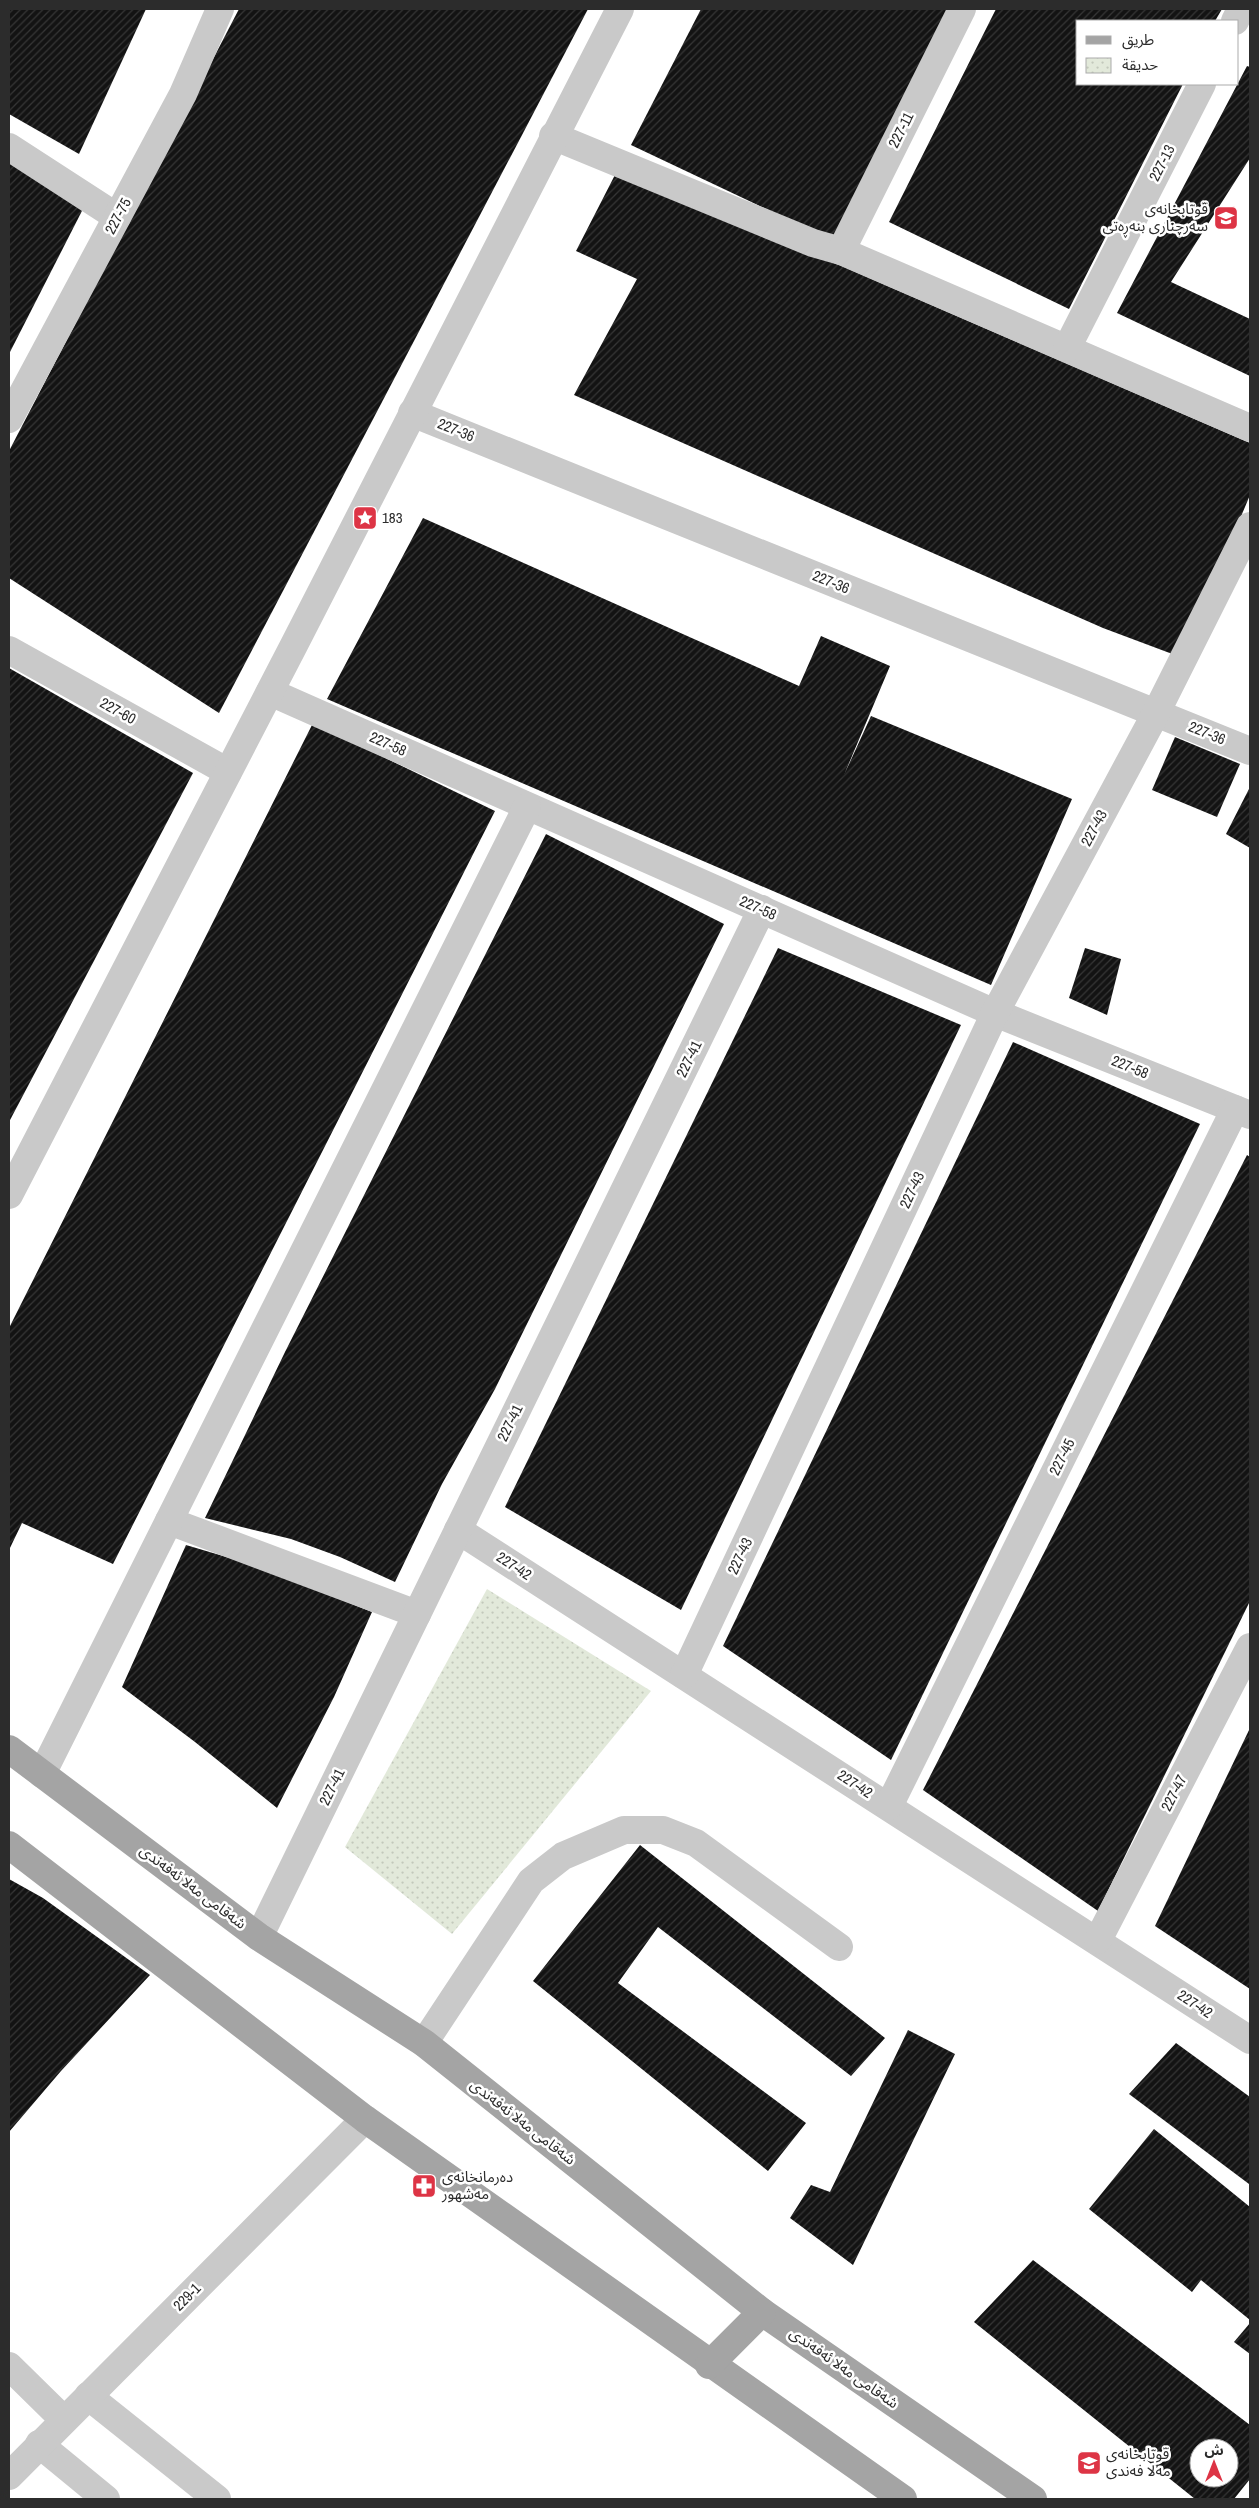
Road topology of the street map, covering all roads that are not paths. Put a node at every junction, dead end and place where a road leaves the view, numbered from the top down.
1 (220, 9) edge
2 (620, 9) edge
3 (962, 9) edge
4 (1241, 9) edge
5 (1235, 20) edge
6 (1201, 85) edge
7 (553, 136) junction
8 (9, 147) edge
9 (117, 217) junction
10 (841, 251) junction
11 (1067, 348) junction
12 (11, 411) edge
13 (412, 413) junction
14 (1250, 428) edge
15 (1250, 526) edge
16 (9, 650) edge
17 (270, 692) junction
18 (1156, 713) junction
19 (1250, 751) edge
20 (228, 772) junction
21 (527, 807) junction
22 (762, 909) junction
23 (995, 1013) junction
24 (1243, 1112) edge
25 (9, 1195) edge
26 (169, 1521) junction
27 (458, 1530) junction
28 (416, 1614) junction
29 (1250, 1647) edge
30 (684, 1675) junction
31 (9, 1749) edge
32 (42, 1774) junction
33 (889, 1806) junction
34 (9, 1845) edge
35 (259, 1937) junction
36 (1098, 1940) junction
37 (839, 1946) dead end
38 (1250, 2040) edge
39 (424, 2043) junction
40 (365, 2119) junction
41 (762, 2312) junction
42 (709, 2365) junction
43 (9, 2366) edge
44 (88, 2396) junction
45 (64, 2420) junction
46 (39, 2444) junction
47 (9, 2476) edge
48 (106, 2499) edge
49 (216, 2499) edge
50 (903, 2499) edge
51 (1034, 2499) edge

1 - 9 street, 227-75
2 - 7 street
3 - 10 street, 227-11
4 - 5 street
6 - 11 street, 227-13
7 - 10 street
7 - 13 street
8 - 9 street
9 - 12 street, 227-75
10 - 11 street
11 - 14 street
13 - 17 street
13 - 18 street, 227-36
15 - 18 street, 227-43
16 - 20 street, 227-60
17 - 20 street
17 - 21 street, 227-58
18 - 19 street, 227-36
18 - 23 street, 227-43
20 - 25 street
21 - 22 street, 227-58
21 - 26 street
22 - 23 street, 227-58
22 - 27 street, 227-41
23 - 24 street, 227-58
23 - 30 street, 227-43
24 - 33 street, 227-45
26 - 28 street
26 - 32 street
27 - 28 street, 227-41
27 - 30 street, 227-42
28 - 35 street, 227-41
29 - 36 street, 227-47
30 - 33 street, 227-42
31 - 32 main road, شەقامی مەلا ئەفەندی
32 - 35 main road, شەقامی مەلا ئەفەندی
33 - 36 street, 227-42
34 - 40 main road
35 - 39 main road, شەقامی مەلا ئەفەندی
36 - 38 street, 227-42
37 - 39 street
39 - 41 main road, شەقامی مەلا ئەفەندی
40 - 42 main road
40 - 44 street, 229-1
41 - 42 main road
41 - 51 main road, شەقامی مەلا ئەفەندی
42 - 50 main road
43 - 45 street
44 - 45 street, 229-1
44 - 49 street
45 - 46 street, 229-1
46 - 47 street, 229-1
46 - 48 street

